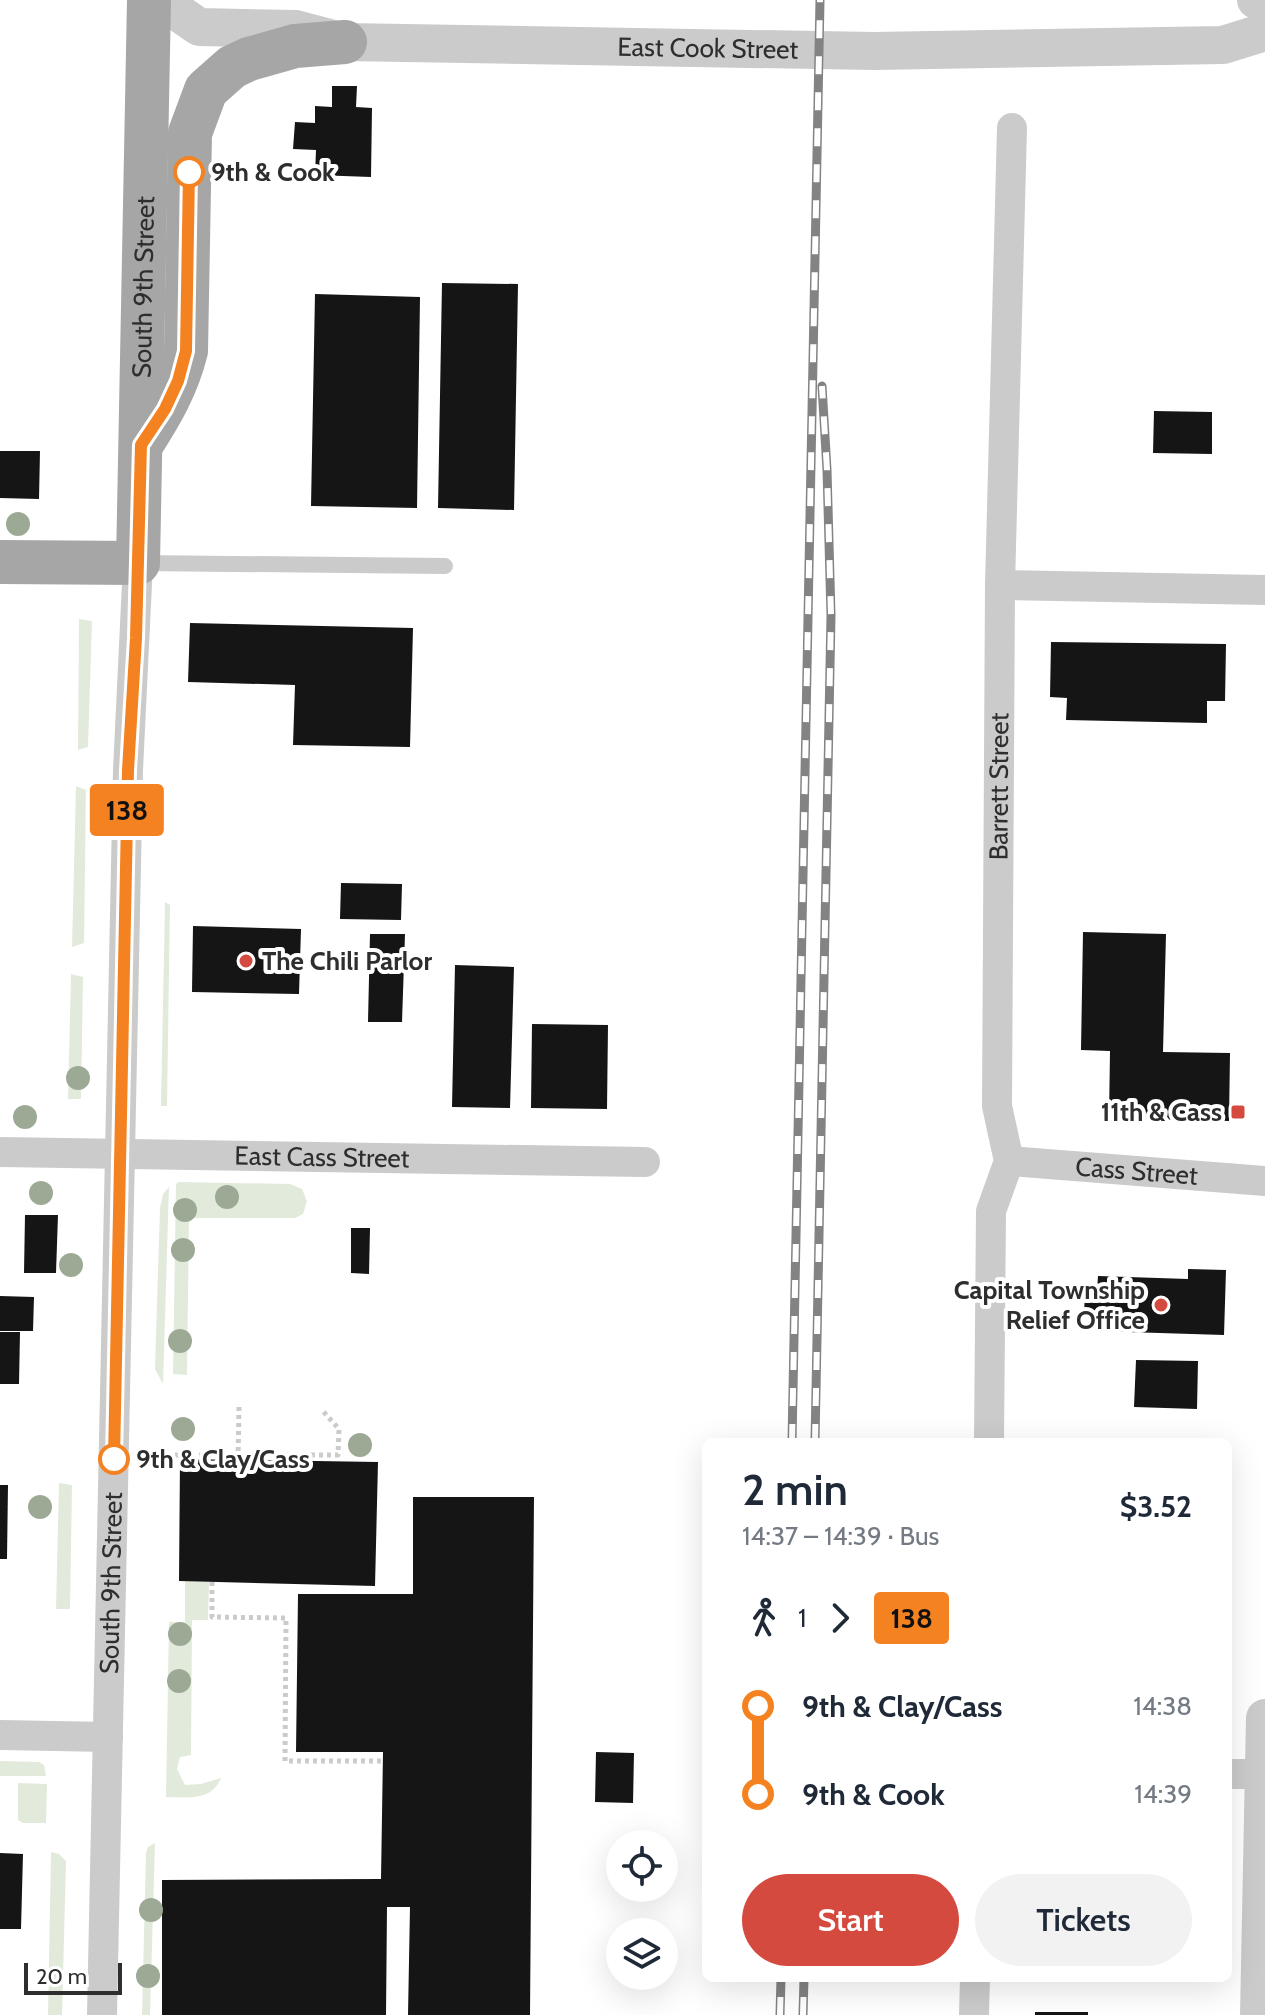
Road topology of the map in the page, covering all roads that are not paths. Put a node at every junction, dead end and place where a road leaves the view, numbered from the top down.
1 (149, 0) edge
2 (160, 0) edge
3 (1256, 0) edge
4 (1265, 3) edge
5 (1265, 32) edge
6 (345, 42) junction
7 (1012, 128) dead end
8 (141, 445) junction
9 (0, 562) edge
10 (138, 563) junction
11 (445, 566) dead end
12 (1000, 585) junction
13 (1265, 590) edge
14 (0, 1152) edge
15 (120, 1155) junction
16 (1009, 1161) junction
17 (645, 1162) dead end
18 (1265, 1181) edge
19 (989, 1438) edge
20 (1265, 1718) edge
21 (0, 1735) edge
22 (108, 1737) junction
23 (1252, 1774) edge
24 (975, 1982) edge
25 (102, 2015) edge
26 (974, 2015) edge
27 (1259, 2015) edge

1 - 8 main road, South 9th Street
2 - 6 street, East Cook Street
3 - 4 street
5 - 6 street, East Cook Street
6 - 8 main road
7 - 12 street, Barrett Street
8 - 10 main road, South 9th Street
9 - 10 main road
10 - 11 lane
10 - 15 street, South 9th Street
12 - 13 street
12 - 16 street, Barrett Street
14 - 15 street, East Cass Street
15 - 17 street, East Cass Street
15 - 22 street, South 9th Street
16 - 18 street, Cass Street
16 - 19 street
20 - 23 street
21 - 22 street
22 - 25 street, South 9th Street
23 - 27 street
24 - 26 street

